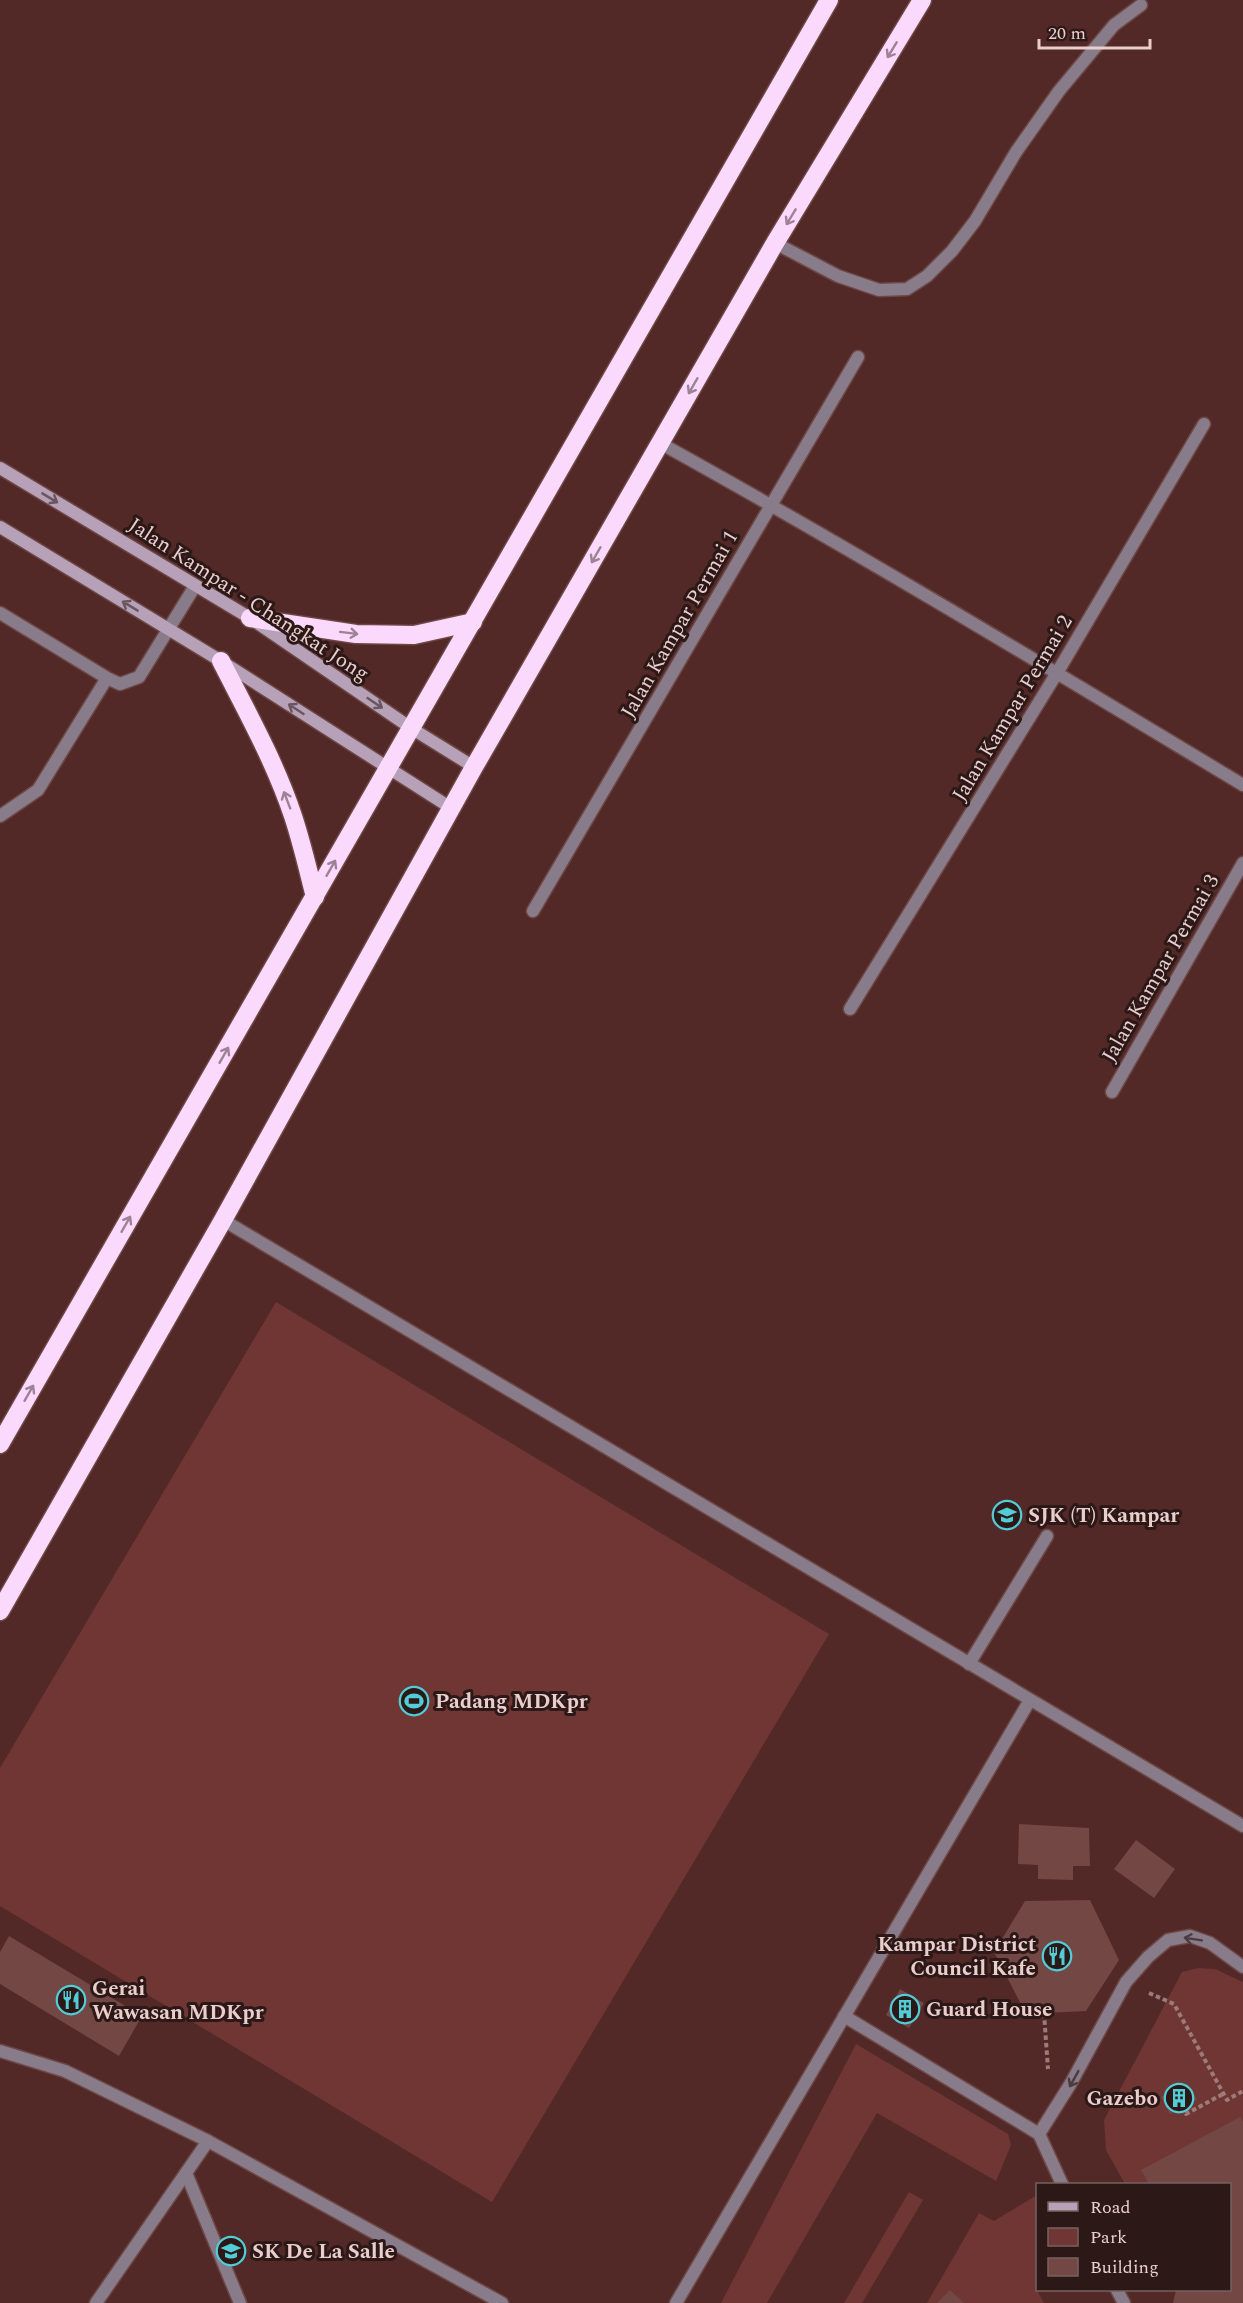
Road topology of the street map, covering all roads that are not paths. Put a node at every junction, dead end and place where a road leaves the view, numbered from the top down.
1 (829, 0) edge
2 (922, 0) edge
3 (1140, 5) dead end
4 (775, 243) junction
5 (858, 357) dead end
6 (1204, 424) dead end
7 (660, 443) junction
8 (0, 468) edge
9 (771, 505) junction
10 (0, 527) edge
11 (195, 586) junction
12 (0, 613) edge
13 (250, 618) junction
14 (473, 622) junction
15 (168, 629) junction
16 (221, 661) junction
17 (1057, 673) junction
18 (107, 678) junction
19 (411, 728) junction
20 (474, 767) junction
21 (389, 768) junction
22 (1243, 785) edge
23 (451, 808) junction
24 (0, 816) edge
25 (1243, 863) edge
26 (315, 897) junction
27 (533, 911) dead end
28 (850, 1010) dead end
29 (1112, 1092) dead end
30 (224, 1220) junction
31 (0, 1444) edge
32 (1047, 1536) dead end
33 (0, 1611) edge
34 (969, 1664) junction
35 (1030, 1700) junction
36 (1243, 1826) edge
37 (1243, 1967) edge
38 (844, 2016) junction
39 (0, 2050) edge
40 (1039, 2134) junction
41 (208, 2141) junction
42 (186, 2173) junction
43 (1062, 2183) edge
44 (96, 2303) edge
45 (240, 2303) edge
46 (502, 2303) edge
47 (676, 2303) edge

1 - 14 highway
2 -> 4 highway
3 - 4 street
4 -> 7 highway
5 - 9 street, Jalan Kampar Permai 1
6 - 17 street, Jalan Kampar Permai 2
7 - 9 street
7 -> 20 highway
8 -> 11 main road, Jalan Kampar - Changkat Jong
9 - 17 street
9 - 27 street, Jalan Kampar Permai 1
15 -> 10 main road
11 - 13 main road, Jalan Kampar - Changkat Jong
11 - 15 street
12 - 18 street
13 -> 14 highway
13 -> 19 main road, Jalan Kampar - Changkat Jong
14 - 19 highway
15 - 16 main road
15 - 18 street
21 -> 16 main road
26 -> 16 highway
17 - 22 street
17 - 28 street, Jalan Kampar Permai 2
18 - 24 street
19 - 20 main road, Jalan Kampar - Changkat Jong
19 - 21 highway
20 - 23 highway
21 - 23 main road
26 -> 21 highway
23 - 30 highway
25 - 29 street, Jalan Kampar Permai 3
31 -> 26 highway
30 - 33 highway
30 - 34 street
32 - 34 street
34 - 35 street
35 - 36 street
35 - 38 street
37 -> 40 street
38 - 40 street
38 - 47 street
39 - 41 street
40 - 43 street
41 - 42 street
41 - 46 street
42 - 44 street
42 - 45 street

